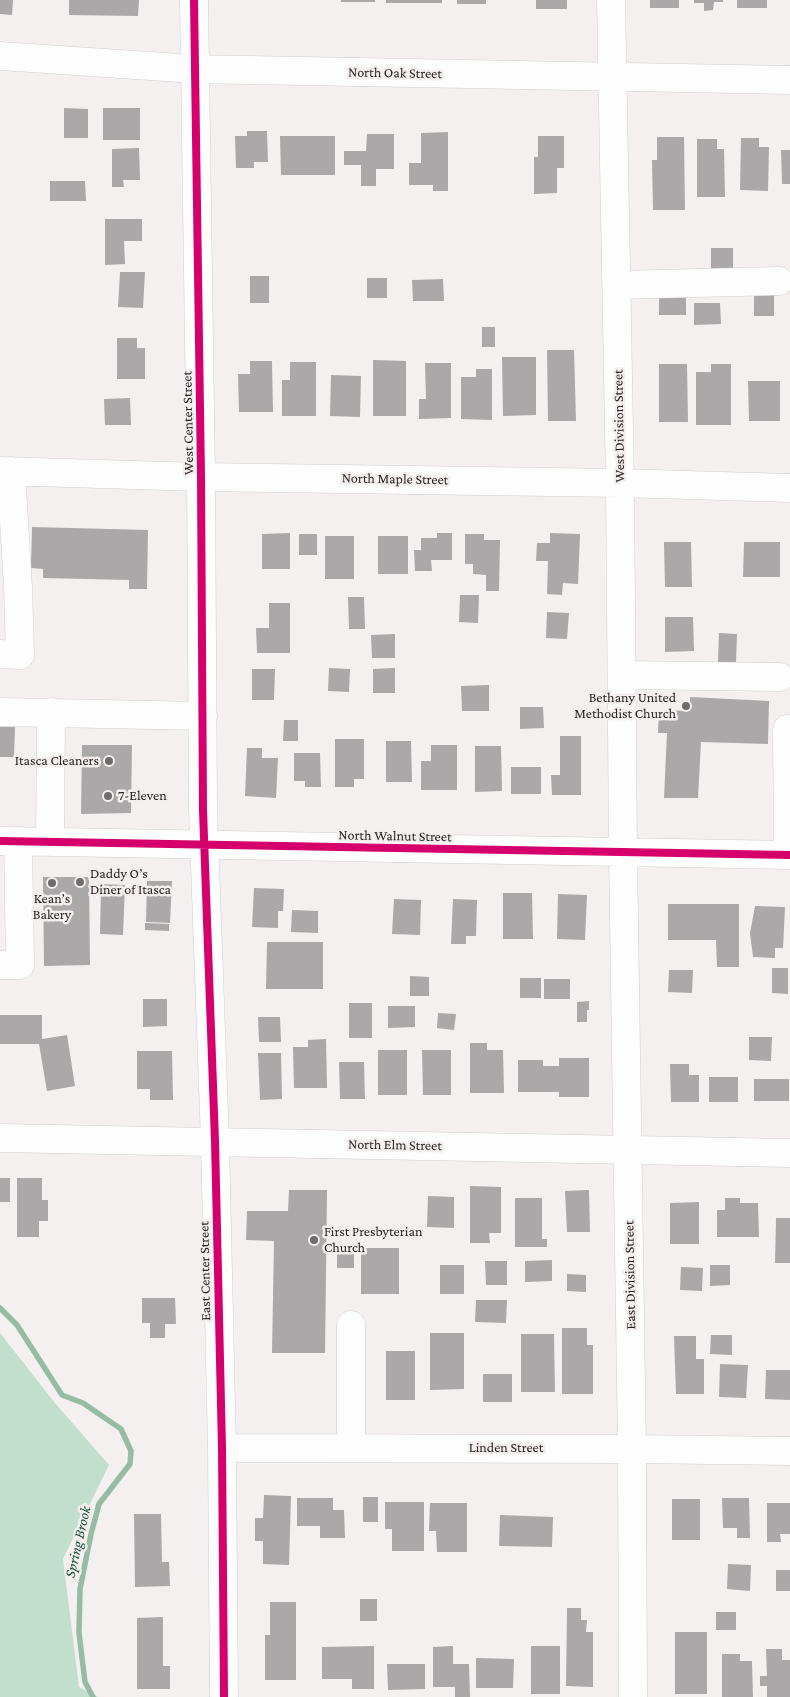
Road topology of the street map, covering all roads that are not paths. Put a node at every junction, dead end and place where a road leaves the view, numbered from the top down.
1 (194, 0) edge
2 (611, 0) edge
3 (0, 56) edge
4 (195, 69) junction
5 (613, 77) junction
6 (790, 80) edge
7 (778, 281) dead end
8 (617, 285) junction
9 (6, 471) edge
10 (201, 477) junction
11 (620, 483) junction
12 (790, 488) edge
13 (10, 619) edge
14 (0, 654) edge
15 (622, 675) junction
16 (780, 677) dead end
17 (0, 712) edge
18 (51, 712) junction
19 (203, 716) junction
20 (787, 729) dead end
21 (9, 841) edge
22 (50, 842) junction
23 (204, 845) junction
24 (624, 853) junction
25 (789, 855) edge
26 (0, 965) edge
27 (0, 1138) edge
28 (215, 1141) junction
29 (629, 1150) junction
30 (790, 1153) edge
31 (350, 1326) dead end
32 (222, 1448) junction
33 (351, 1448) junction
34 (632, 1449) junction
35 (790, 1451) edge
36 (224, 1697) edge
37 (633, 1697) edge

1 - 4 street, West Center Street
2 - 5 street, West Division Street
3 - 4 street, North Oak Street
4 - 5 street, North Oak Street
4 - 10 street, West Center Street
5 - 6 street, North Oak Street
5 - 8 street, West Division Street
7 - 8 street
8 - 11 street, West Division Street
9 - 10 street, North Maple Street
9 - 13 street
10 - 11 street, North Maple Street
10 - 19 street, West Center Street
11 - 12 street, North Maple Street
11 - 15 street, West Division Street
13 - 14 street
15 - 16 street
15 - 24 street, West Division Street
17 - 18 street
18 - 19 street
18 - 22 street
19 - 23 street, West Center Street
20 - 25 street
21 - 22 street, North Walnut Street
21 - 26 street
22 - 23 street, North Walnut Street
23 - 24 street, North Walnut Street
23 - 28 street, East Center Street
24 - 25 street, North Walnut Street
24 - 29 street, East Division Street
27 - 28 street, North Elm Street
28 - 29 street, North Elm Street
28 - 32 street, East Center Street
29 - 30 street, North Elm Street
29 - 34 street, East Division Street
31 - 33 street
32 - 33 street, Linden Street
32 - 36 street, East Center Street
33 - 34 street, Linden Street
34 - 35 street, Linden Street
34 - 37 street, East Division Street

